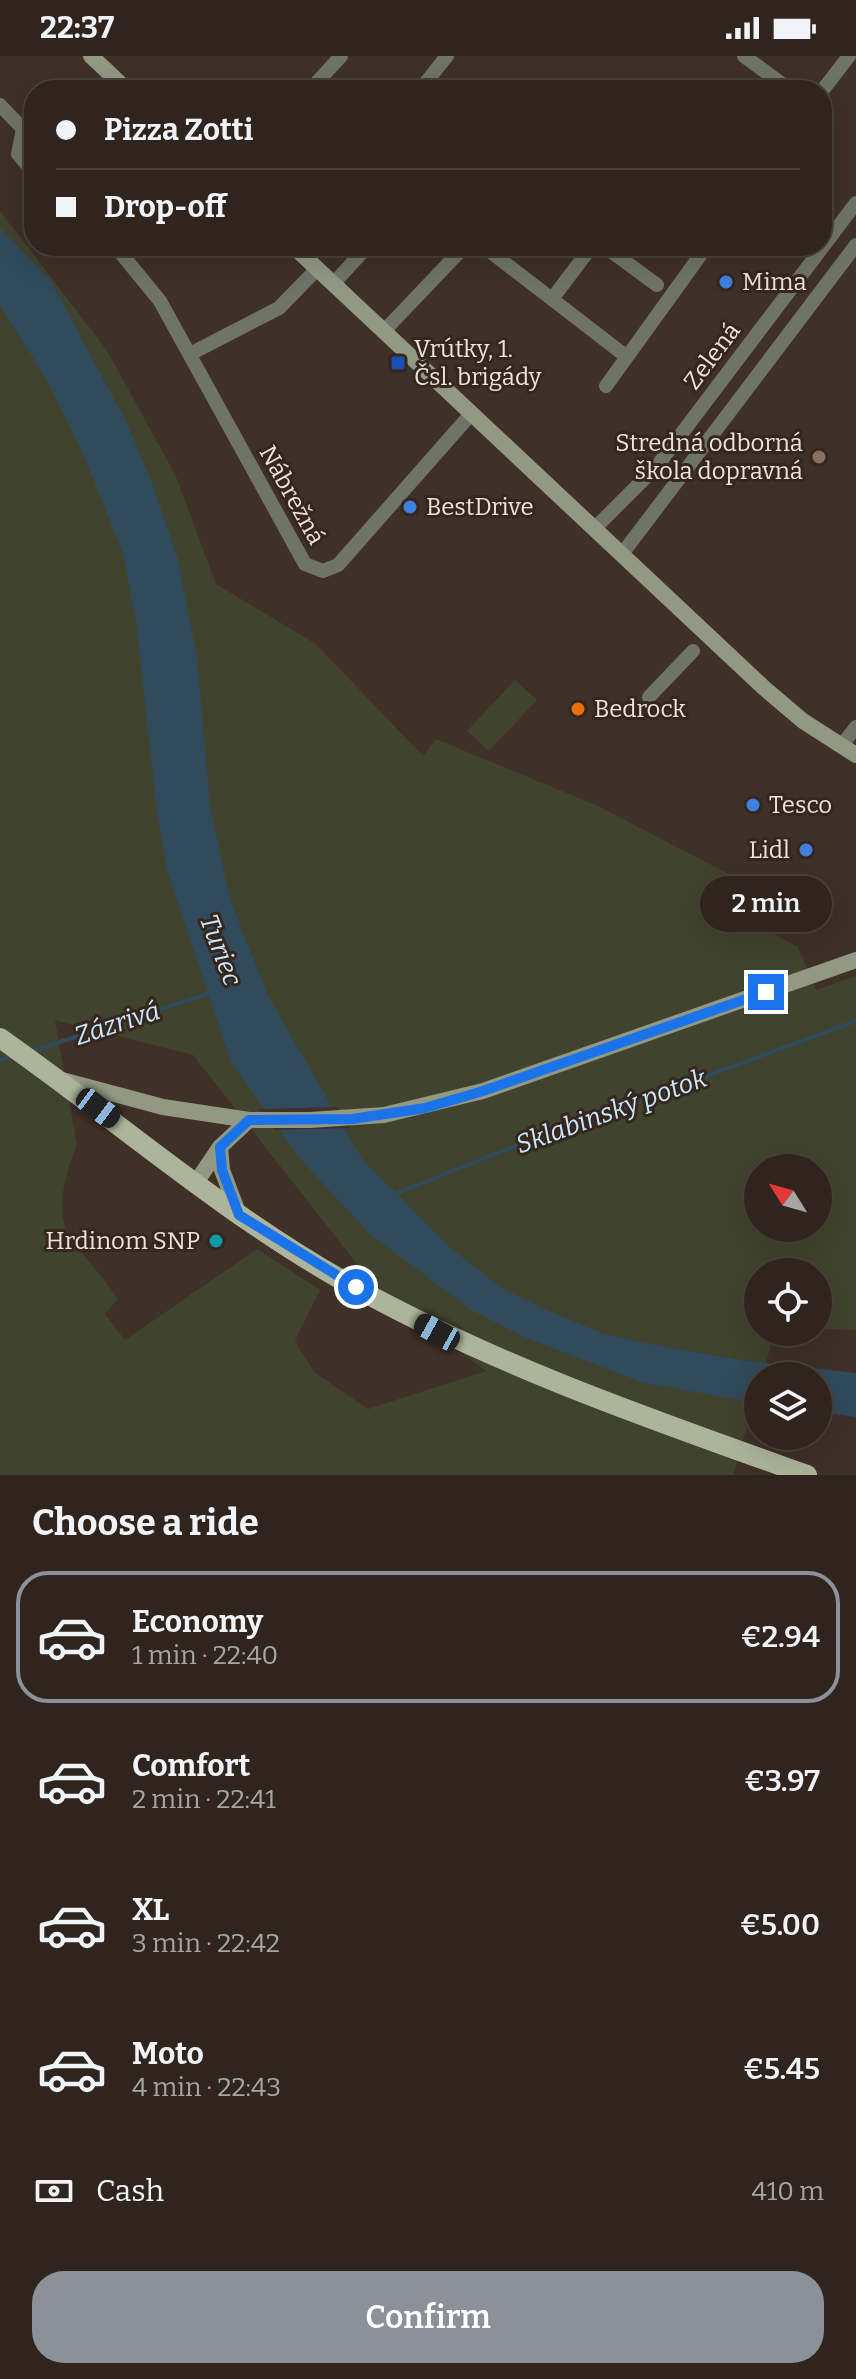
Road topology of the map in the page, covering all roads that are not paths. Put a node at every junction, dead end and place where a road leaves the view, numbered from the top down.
1 (91, 56) edge
2 (341, 56) edge
3 (447, 56) edge
4 (744, 56) edge
5 (849, 56) edge
6 (116, 80) edge
7 (319, 80) edge
8 (428, 80) edge
9 (776, 80) edge
10 (830, 80) edge
11 (0, 105) edge
12 (24, 161) edge
13 (856, 203) edge
14 (832, 235) edge
15 (856, 245) edge
16 (123, 256) edge
17 (303, 256) edge
18 (359, 256) edge
19 (455, 256) edge
20 (496, 256) edge
21 (584, 256) edge
22 (618, 256) edge
23 (700, 256) edge
24 (816, 256) edge
25 (317, 269) junction
26 (333, 284) junction
27 (657, 285) dead end
28 (552, 299) junction
29 (384, 331) junction
30 (190, 354) junction
31 (627, 357) junction
32 (606, 386) dead end
33 (471, 414) junction
34 (595, 528) junction
35 (622, 554) junction
36 (693, 651) dead end
37 (649, 697) dead end
38 (856, 727) edge
39 (841, 746) junction
40 (856, 755) edge
41 (856, 960) edge
42 (0, 1038) edge
43 (57, 1078) junction
44 (256, 1120) junction
45 (220, 1147) junction
46 (195, 1184) junction
47 (239, 1215) junction
48 (807, 1475) edge

1 - 6 street
2 - 7 street
3 - 8 street
4 - 9 street
5 - 10 street
11 - 12 street
13 - 14 street, Zelená
15 - 35 street, Zelená
16 - 30 street, Nábrežná
17 - 25 street
18 - 26 street
19 - 29 street
20 - 28 street
21 - 28 street
22 - 27 street
23 - 31 street
24 - 34 street, Zelená
25 - 26 street
25 - 30 street
26 - 29 street
28 - 31 street
29 - 33 street
30 - 33 street, Nábrežná
31 - 32 street
33 - 34 street
34 - 35 street
35 - 39 street
36 - 37 street
38 - 39 street
39 - 40 street
41 - 44 street
42 - 43 main road
43 - 44 street
43 - 46 main road
44 - 45 street
45 - 46 street
45 - 47 street
46 - 47 main road
47 - 48 main road

